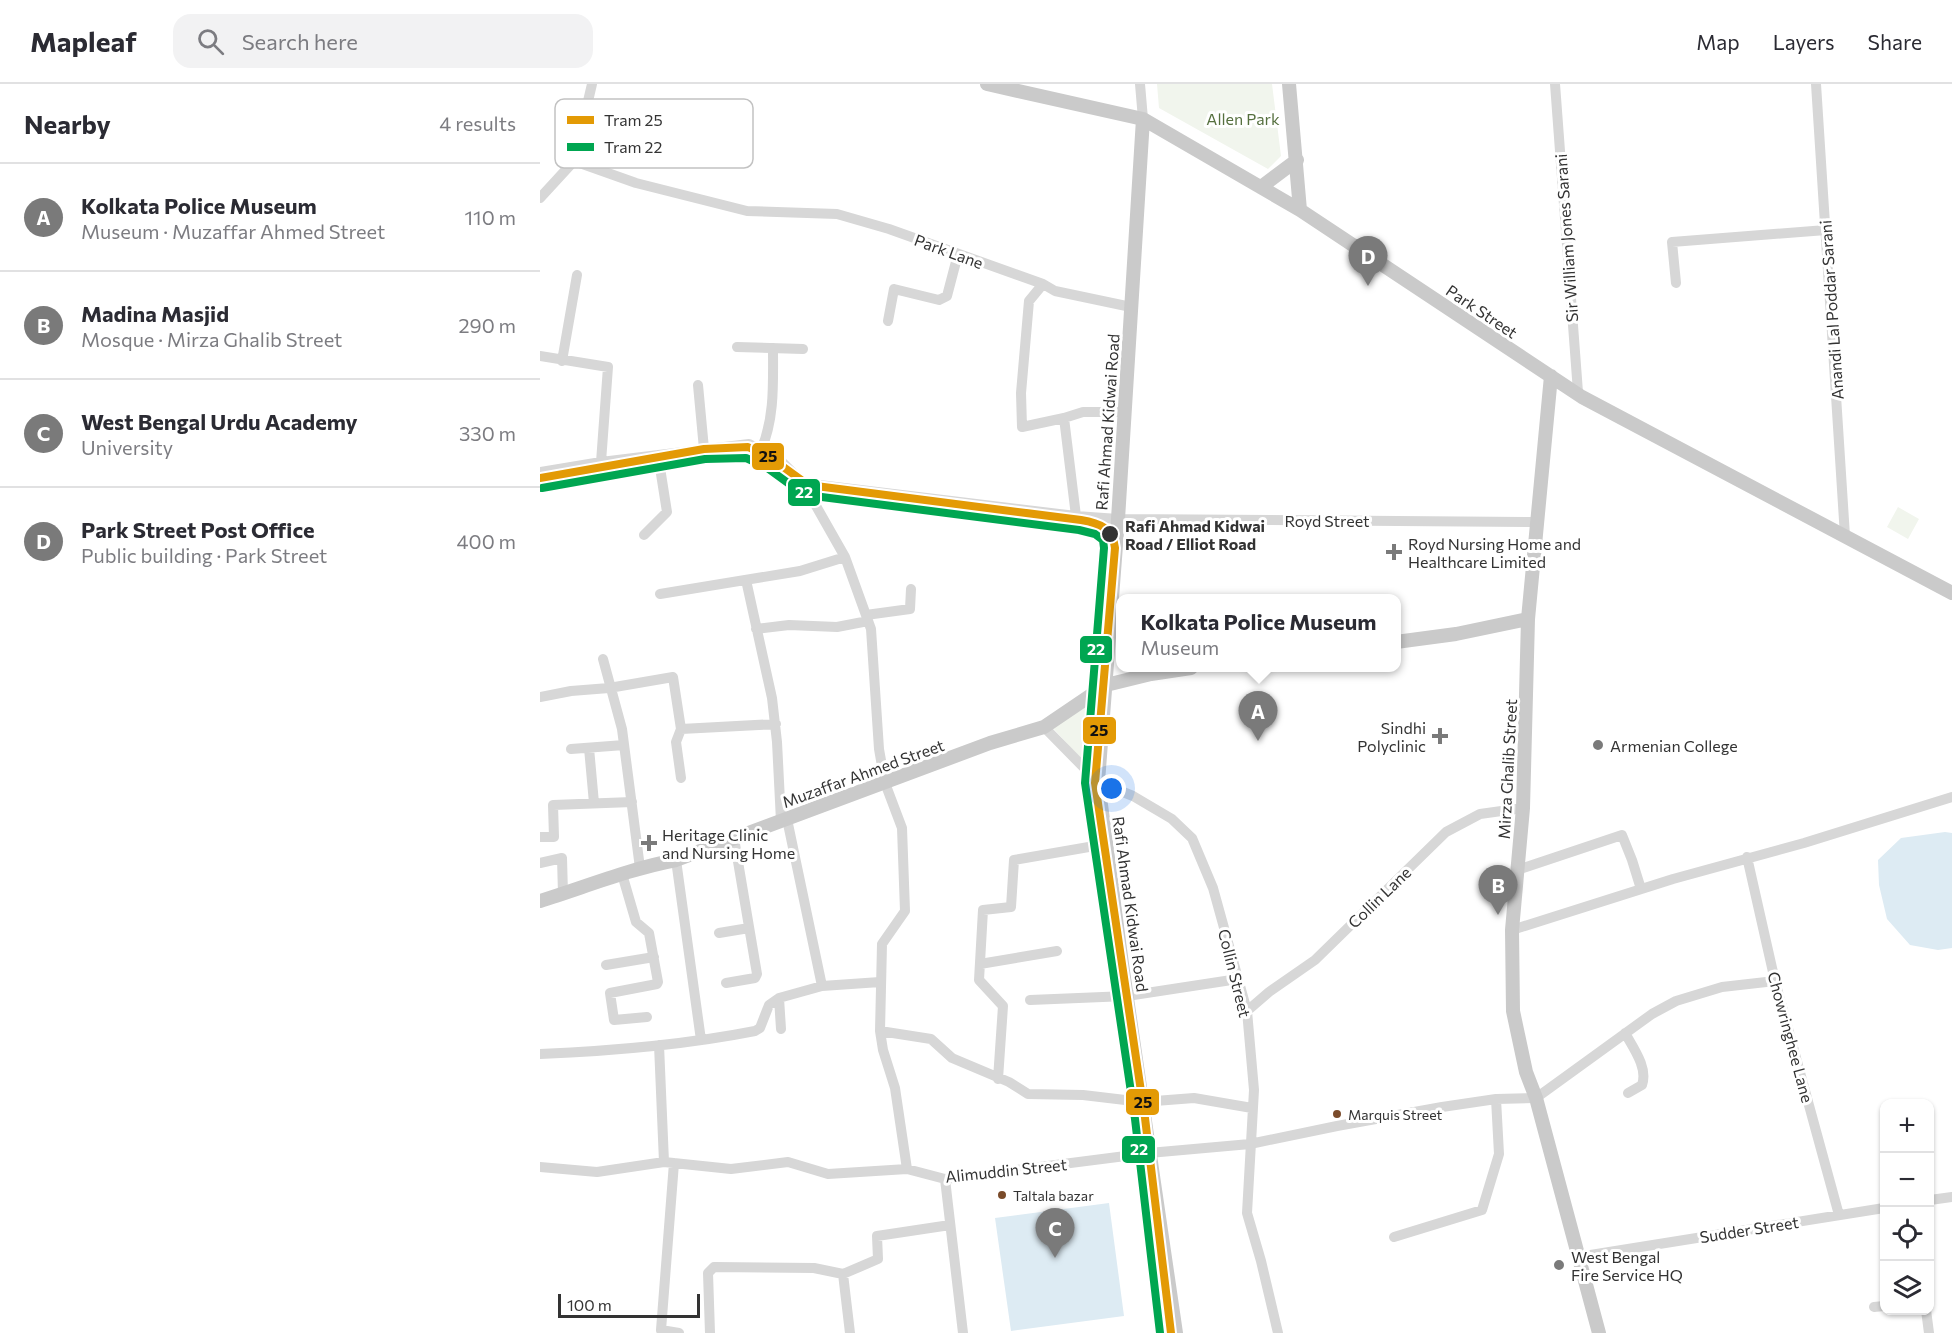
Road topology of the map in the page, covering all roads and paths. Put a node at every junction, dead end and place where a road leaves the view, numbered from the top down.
1 (592, 84) edge
2 (987, 84) edge
3 (1140, 84) edge
4 (1289, 84) edge
5 (1555, 84) edge
6 (1816, 84) edge
7 (588, 99) edge
8 (1143, 119) junction
9 (1297, 160) junction
10 (568, 168) edge
11 (594, 168) edge
12 (1261, 187) junction
13 (540, 198) edge
14 (1300, 210) junction
15 (1826, 230) junction
16 (958, 254) junction
17 (577, 275) dead end
18 (1676, 283) dead end
19 (1043, 284) junction
20 (1131, 307) junction
21 (888, 321) dead end
22 (737, 347) dead end
23 (773, 348) junction
24 (803, 349) dead end
25 (540, 356) edge
26 (562, 361) junction
27 (1551, 376) junction
28 (698, 385) dead end
29 (1578, 392) junction
30 (1125, 412) junction
31 (1064, 418) junction
32 (705, 449) junction
33 (761, 450) junction
34 (658, 455) junction
35 (601, 462) junction
36 (540, 472) edge
37 (803, 483) junction
38 (1076, 516) junction
39 (1118, 519) junction
40 (1536, 522) junction
41 (644, 535) dead end
42 (1845, 536) junction
43 (845, 557) junction
44 (746, 580) junction
45 (911, 590) dead end
46 (1952, 593) edge
47 (660, 594) dead end
48 (867, 618) junction
49 (1528, 619) junction
50 (756, 629) junction
51 (1401, 641) edge
52 (603, 659) dead end
53 (1164, 672) edge
54 (1106, 685) junction
55 (609, 688) junction
56 (540, 697) edge
57 (776, 724) junction
58 (1044, 727) junction
59 (681, 729) junction
60 (624, 745) junction
61 (589, 747) junction
62 (572, 749) dead end
63 (681, 778) dead end
64 (1098, 782) junction
65 (885, 783) junction
66 (1952, 797) edge
67 (632, 802) junction
68 (594, 803) junction
69 (1523, 808) junction
70 (784, 820) junction
71 (540, 837) edge
72 (734, 838) junction
73 (1106, 844) junction
74 (1748, 858) junction
75 (676, 860) junction
76 (540, 862) edge
77 (640, 868) junction
78 (1517, 870) junction
79 (622, 874) junction
80 (1641, 889) junction
81 (563, 894) junction
82 (540, 901) edge
83 (749, 928) junction
84 (1512, 930) junction
85 (719, 933) dead end
86 (1057, 951) dead end
87 (654, 957) junction
88 (980, 964) junction
89 (606, 965) dead end
90 (1238, 979) junction
91 (1775, 981) junction
92 (880, 982) junction
93 (726, 983) dead end
94 (822, 986) junction
95 (1127, 996) junction
96 (779, 998) junction
97 (1030, 1000) dead end
98 (1247, 1011) junction
99 (647, 1017) dead end
100 (781, 1029) dead end
101 (880, 1031) junction
102 (1625, 1033) junction
103 (701, 1040) junction
104 (658, 1045) junction
105 (540, 1054) edge
106 (998, 1079) junction
107 (1628, 1093) dead end
108 (1536, 1098) junction
109 (1496, 1100) junction
110 (1142, 1102) junction
111 (1252, 1108) junction
112 (1250, 1144) junction
113 (1151, 1152) junction
114 (669, 1163) junction
115 (540, 1167) edge
116 (907, 1169) junction
117 (945, 1179) junction
118 (1952, 1197) edge
119 (1934, 1199) edge
120 (1880, 1209) edge
121 (1839, 1215) junction
122 (950, 1225) junction
123 (1394, 1237) dead end
124 (1578, 1257) junction
125 (843, 1274) junction
126 (1927, 1315) edge
127 (679, 1333) edge
128 (710, 1333) edge
129 (850, 1333) edge
130 (963, 1333) edge
131 (1176, 1333) edge
132 (1278, 1333) edge
133 (1599, 1333) edge
134 (1929, 1333) edge

1 - 7 street
2 - 8 main road, Park Street
3 - 8 street
4 - 9 main road
5 - 29 street, Sir William Jones Sarani
6 - 15 street, Anandi Lal Poddar Sarani
8 - 12 main road, Park Street
8 - 20 main road, Rafi Ahmad Kidwai Road
9 - 12 main road
9 - 14 main road
10 - 13 street
11 - 16 street, Park Lane
12 - 14 main road, Park Street
14 - 27 main road, Park Street
15 - 18 street
15 - 42 street, Anandi Lal Poddar Sarani
16 - 19 street, Park Lane
16 - 21 street
17 - 26 street
19 - 20 street, Park Lane
19 - 31 street
20 - 30 main road, Rafi Ahmad Kidwai Road
22 - 23 street
23 - 24 street
23 - 33 street
25 - 26 street
26 - 35 street
27 - 29 main road, Park Street
27 - 40 main road, Mirza Ghalib Street
28 - 32 street
29 - 42 main road, Park Street
30 - 31 street
30 - 39 main road, Rafi Ahmad Kidwai Road
31 - 38 street
32 - 33 street
32 - 34 street
33 - 37 street
34 - 35 street
34 - 41 street
35 - 36 street
37 - 38 street, Royd Street
37 - 43 street
38 - 39 street, Royd Street
39 - 40 street, Royd Street
39 - 54 main road, Rafi Ahmad Kidwai Road
40 - 49 main road, Mirza Ghalib Street
42 - 46 main road, Park Street
43 - 44 street
43 - 48 street
44 - 47 street
44 - 50 street
45 - 48 street
48 - 50 street
48 - 65 street
49 - 51 main road
49 - 69 main road, Mirza Ghalib Street
50 - 57 street
52 - 55 street
53 - 54 main road, Muzaffar Ahmed Street
54 - 58 main road, Muzaffar Ahmed Street
54 - 64 main road, Rafi Ahmad Kidwai Road
55 - 56 street
55 - 59 street
55 - 60 street
57 - 59 street
57 - 70 street
58 - 64 street, Collin Street
58 - 65 main road, Muzaffar Ahmed Street
59 - 63 street
60 - 61 street
60 - 67 street
61 - 62 street
61 - 68 street
64 - 73 main road, Rafi Ahmad Kidwai Road
64 - 90 street, Collin Street
65 - 70 main road, Muzaffar Ahmed Street
65 - 92 street
66 - 74 street
67 - 68 street
67 - 77 street
68 - 71 street
69 - 78 main road, Mirza Ghalib Street
69 - 98 street, Collin Lane
70 - 72 main road, Muzaffar Ahmed Street
70 - 94 street
72 - 75 main road, Muzaffar Ahmed Street
72 - 83 street
73 - 88 street
73 - 95 main road, Rafi Ahmad Kidwai Road
74 - 80 street
74 - 91 street, Chowringhee Lane
75 - 77 main road, Muzaffar Ahmed Street
75 - 103 street
76 - 81 street
77 - 79 main road, Muzaffar Ahmed Street
78 - 80 street
78 - 84 main road, Mirza Ghalib Street
79 - 81 main road, Muzaffar Ahmed Street
79 - 87 street
80 - 84 street
81 - 82 main road, Muzaffar Ahmed Street
83 - 85 street
83 - 93 street
84 - 108 main road, Mirza Ghalib Street
86 - 88 street
87 - 89 street
87 - 99 street
88 - 106 street
90 - 95 street
90 - 98 street, Collin Street
91 - 102 street
91 - 121 street, Chowringhee Lane
92 - 94 street
92 - 101 street
94 - 96 street
95 - 97 street
95 - 110 main road, Rafi Ahmad Kidwai Road
96 - 100 street
96 - 103 street
98 - 111 street, Collin Street
101 - 106 street
101 - 116 street
102 - 107 street
102 - 108 street
103 - 104 street
104 - 105 street
104 - 114 street
106 - 110 street
108 - 109 street
108 - 124 main road, Mirza Ghalib Street
109 - 112 street
109 - 123 street
110 - 111 street
110 - 113 main road, Rafi Ahmad Kidwai Road
111 - 112 street, Collin Street
112 - 113 street
112 - 132 street, Collin Street
113 - 117 street, Alimuddin Street
113 - 131 main road, Rafi Ahmad Kidwai Road
114 - 115 street, Alimuddin Street
114 - 116 street, Alimuddin Street
114 - 127 street
116 - 117 street, Alimuddin Street
117 - 122 street
118 - 119 street
120 - 121 street, Sudder Street
121 - 124 street, Sudder Street
122 - 125 street
122 - 130 street
124 - 133 main road, Mirza Ghalib Street
125 - 128 street
125 - 129 street
126 - 134 street

